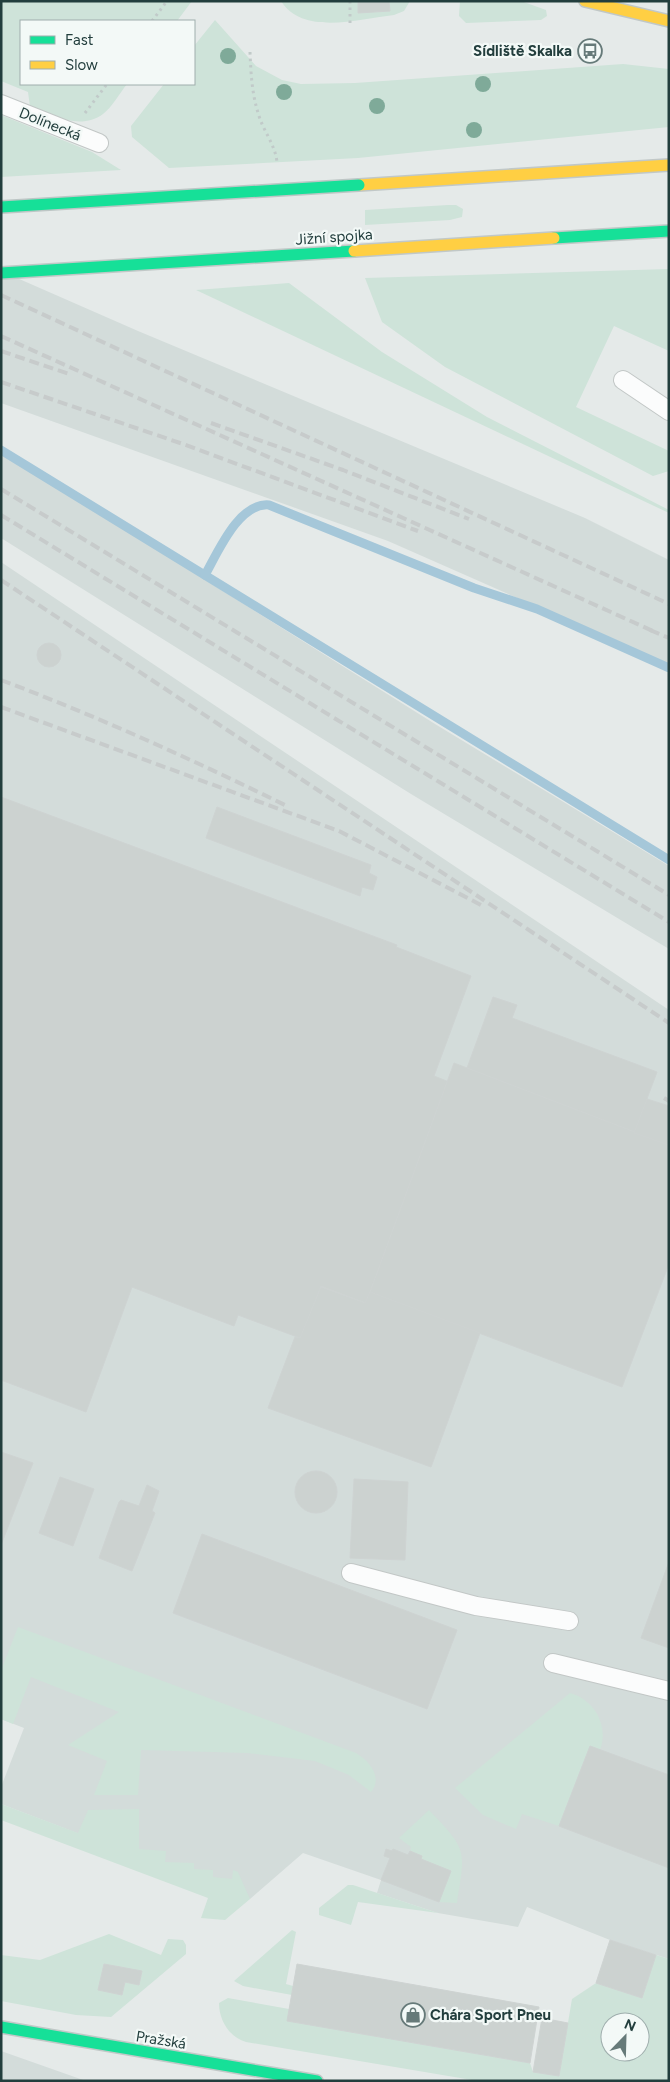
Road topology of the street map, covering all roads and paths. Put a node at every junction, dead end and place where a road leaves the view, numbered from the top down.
1 (167, 1) edge
2 (350, 1) edge
3 (585, 1) edge
4 (153, 20) edge
5 (669, 21) edge
6 (350, 26) dead end
7 (250, 52) dead end
8 (106, 85) edge
9 (1, 104) edge
10 (71, 132) junction
11 (99, 143) dead end
12 (669, 165) edge
13 (277, 166) dead end
14 (1, 207) edge
15 (669, 231) edge
16 (1, 274) edge
17 (623, 380) dead end
18 (669, 411) edge
19 (351, 1573) dead end
20 (569, 1620) dead end
21 (554, 1663) dead end
22 (669, 1691) edge
23 (1, 2027) edge
24 (317, 2081) edge

1 - 4 path
2 - 6 path
3 - 5 main road
7 - 13 path
8 - 10 path
9 - 10 lane, Dolínecká
10 - 11 lane, Dolínecká
12 - 14 main road, bridge
15 - 16 main road, Jižní spojka
17 - 18 lane
19 - 20 lane
21 - 22 lane
23 - 24 main road, Pražská

